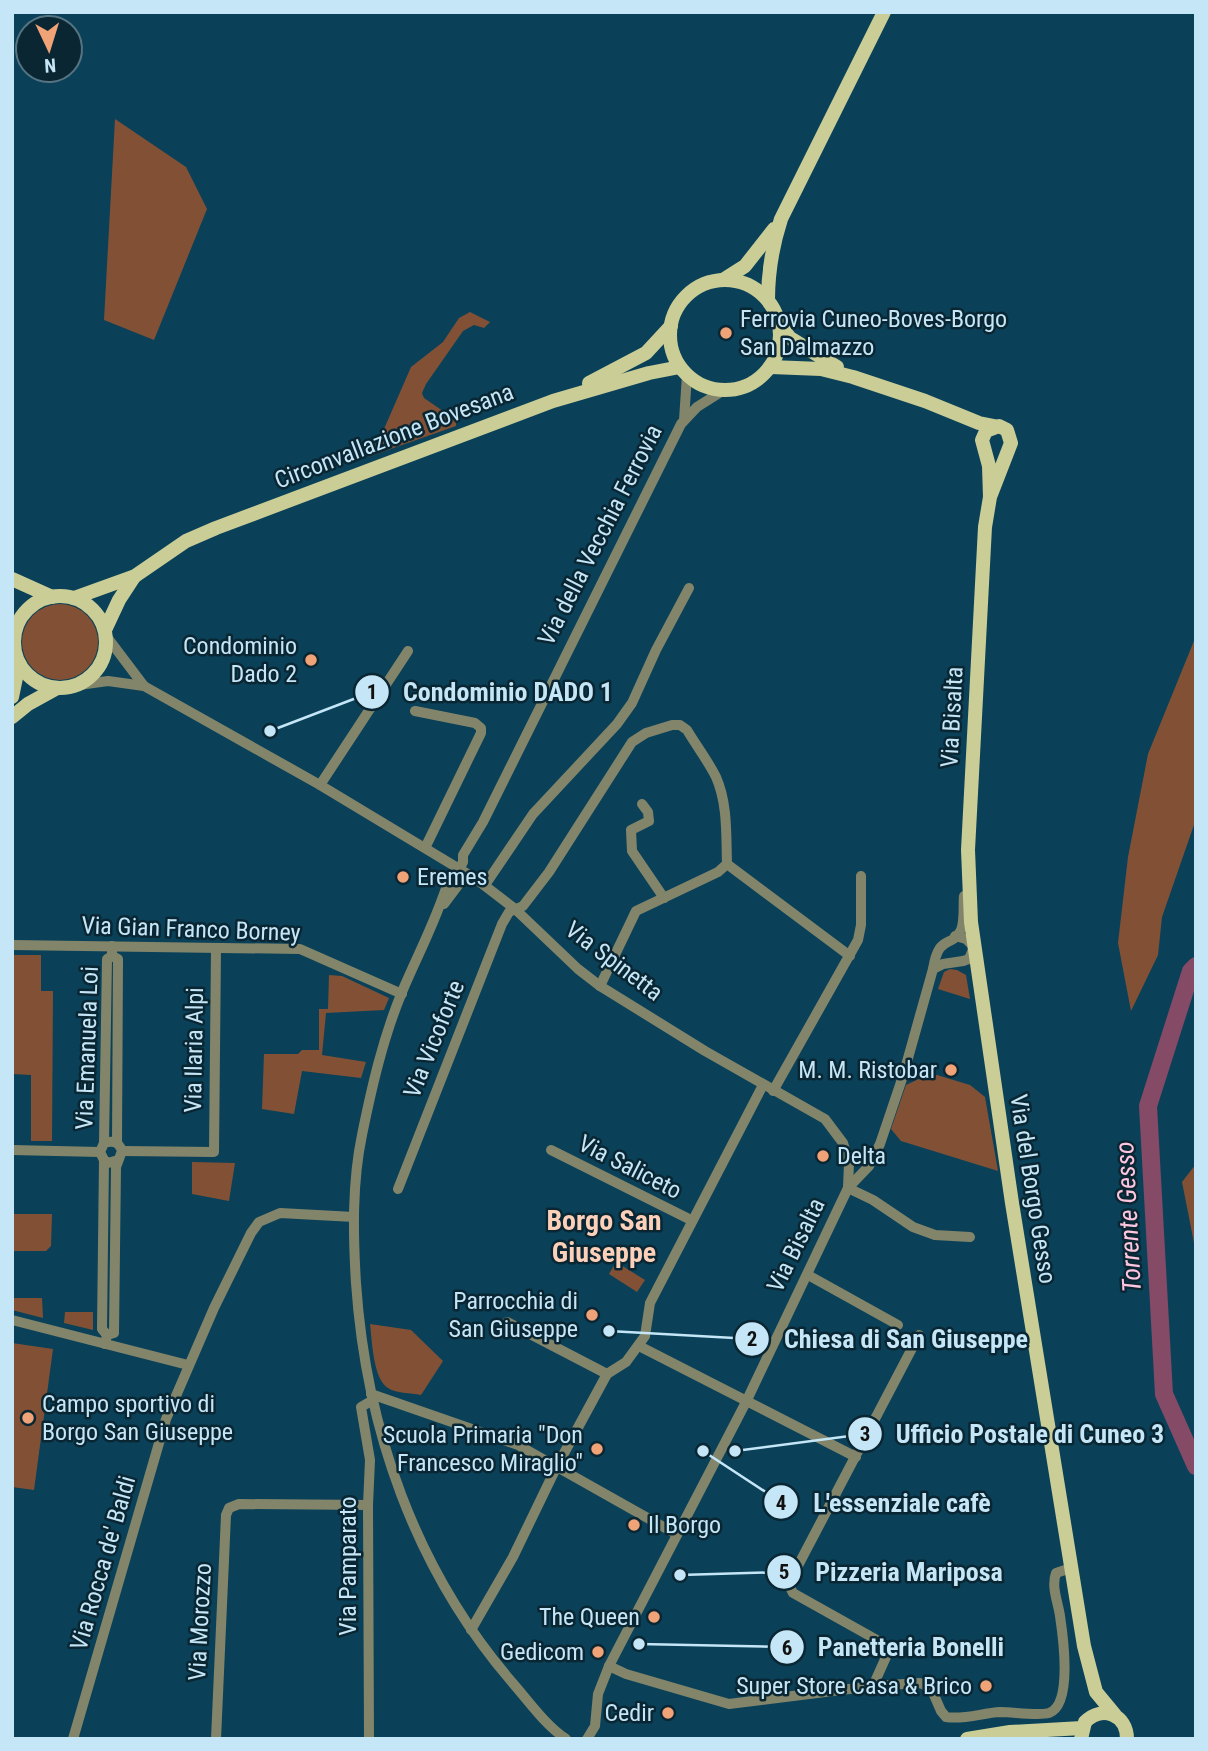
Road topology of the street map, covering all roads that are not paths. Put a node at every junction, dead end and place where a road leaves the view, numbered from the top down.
1 (884, 12) edge
2 (781, 219) junction
3 (723, 280) junction
4 (768, 300) junction
5 (671, 326) junction
6 (780, 326) junction
7 (771, 367) junction
8 (684, 371) junction
9 (853, 377) junction
10 (724, 390) junction
11 (553, 401) junction
12 (957, 415) junction
13 (684, 420) junction
14 (994, 426) junction
15 (984, 448) junction
16 (1007, 451) junction
17 (990, 497) junction
18 (135, 576) junction
19 (12, 579) edge
20 (689, 588) dead end
21 (52, 597) junction
22 (74, 598) junction
23 (14, 626) edge
24 (106, 634) junction
25 (408, 651) dead end
26 (19, 663) junction
27 (79, 685) junction
28 (144, 686) junction
29 (57, 688) junction
30 (12, 697) edge
31 (415, 711) dead end
32 (12, 717) edge
33 (320, 785) junction
34 (642, 804) dead end
35 (426, 846) junction
36 (968, 850) junction
37 (727, 864) junction
38 (460, 869) junction
39 (862, 876) dead end
40 (485, 885) junction
41 (664, 898) junction
42 (515, 909) junction
43 (955, 936) junction
44 (12, 946) edge
45 (216, 947) junction
46 (974, 947) junction
47 (112, 951) junction
48 (850, 956) junction
49 (963, 961) junction
50 (933, 969) junction
51 (979, 982) junction
52 (600, 986) junction
53 (402, 994) junction
54 (763, 1084) junction
55 (774, 1091) junction
56 (12, 1150) edge
57 (551, 1150) dead end
58 (103, 1152) junction
59 (119, 1152) junction
60 (848, 1188) junction
61 (397, 1189) dead end
62 (354, 1217) junction
63 (691, 1220) junction
64 (970, 1237) dead end
65 (808, 1275) junction
66 (12, 1320) edge
67 (507, 1322) dead end
68 (898, 1325) dead end
69 (919, 1335) dead end
70 (106, 1339) junction
71 (639, 1346) junction
72 (188, 1365) junction
73 (607, 1374) junction
74 (372, 1397) junction
75 (746, 1402) junction
76 (856, 1457) junction
77 (556, 1468) junction
78 (368, 1505) junction
79 (676, 1534) junction
80 (1071, 1568) junction
81 (471, 1630) junction
82 (609, 1666) junction
83 (873, 1686) junction
84 (1096, 1692) junction
85 (1115, 1715) junction
86 (595, 1726) junction
87 (1084, 1728) edge
88 (561, 1737) edge
89 (1129, 1738) edge
90 (73, 1739) edge
91 (216, 1739) edge
92 (369, 1739) edge
93 (587, 1739) edge
94 (601, 1739) edge
95 (967, 1739) edge

1 - 2 main road
2 - 3 main road
2 - 4 main road
3 - 4 main road
3 - 5 main road
4 - 6 main road
5 - 8 main road
5 - 11 main road
6 - 7 main road
6 - 9 main road
7 - 9 main road
7 - 10 main road
8 - 10 main road
8 - 11 main road, Circonvallazione Bovesana
8 - 13 street, Via della Vecchia Ferrovia
9 - 12 main road
10 - 13 street, Via della Vecchia Ferrovia
11 - 18 main road, Circonvallazione Bovesana
12 - 14 main road
12 - 15 main road
13 - 38 street, Via della Vecchia Ferrovia
14 - 15 main road
14 - 16 main road
15 - 16 main road
15 - 17 main road, Via Bisalta
16 - 17 main road, Via Bisalta
17 - 36 main road, Via Bisalta
18 - 22 main road, Circonvallazione Bovesana
18 - 24 main road, Circonvallazione Bovesana
19 - 21 main road
20 - 40 street
21 - 22 main road
21 - 23 main road
22 - 24 main road
23 - 26 main road
24 - 27 main road
24 - 28 street, Via Spinetta
25 - 33 street
26 - 29 main road
26 - 30 main road
27 - 28 street, Via Spinetta
27 - 29 main road
28 - 33 street, Via Spinetta
29 - 32 main road
31 - 35 street
33 - 35 street, Via Spinetta
34 - 41 street
35 - 38 street, Via Spinetta
36 - 43 street, Via Bisalta
36 - 46 main road, Via del Borgo Gesso
37 - 41 street
37 - 42 street, Via Vicoforte
37 - 48 street
38 - 40 street, Via Spinetta
38 - 53 street, Via della Vecchia Ferrovia
39 - 48 street
40 - 42 street, Via Spinetta
41 - 52 street
42 - 52 street, Via Spinetta
42 - 61 street, Via Vicoforte
43 - 46 street
43 - 50 street, Via Bisalta
44 - 47 street, Via Gian Franco Borney
45 - 47 street, Via Gian Franco Borney
45 - 53 street, Via Gian Franco Borney
45 - 59 street, Via Ilaria Alpi
46 - 49 street
46 - 51 main road, Via del Borgo Gesso
47 - 58 street, Via Emanuela Loi
47 - 59 street, Via Emanuela Loi
48 - 55 street
49 - 50 street
49 - 51 street, Via del Borgo Gesso
50 - 60 street, Via Bisalta
51 - 80 main road, Via del Borgo Gesso
52 - 54 street, Via Spinetta
53 - 62 street, Via della Vecchia Ferrovia
54 - 55 street, Via Spinetta
54 - 63 street
55 - 60 street, Via Spinetta
56 - 58 street
57 - 63 street, Via Saliceto
58 - 59 street
58 - 59 street
58 - 70 street, Via Emanuela Loi
59 - 70 street, Via Emanuela Loi
60 - 64 street
60 - 65 street, Via Bisalta
62 - 72 street, Via Rocca de' Baldi
62 - 74 street, Via della Vecchia Ferrovia
63 - 71 street
65 - 68 street
65 - 75 street, Via Bisalta
66 - 70 street
67 - 73 street
69 - 76 street
70 - 72 street
71 - 73 street
71 - 75 street
72 - 90 street, Via Rocca de' Baldi
73 - 77 street
74 - 77 street
74 - 78 street, Via Pamparato
74 - 81 street, Via della Vecchia Ferrovia
75 - 76 street
75 - 79 street, Via Bisalta
76 - 83 street
77 - 79 street
77 - 81 street
78 - 91 street, Via Morozzo
78 - 92 street, Via Pamparato
79 - 82 street, Via Bisalta
80 - 83 street
80 - 84 main road, Via del Borgo Gesso
81 - 88 street, Via della Vecchia Ferrovia
82 - 83 street
82 - 86 street, Via Bisalta
84 - 85 main road, Via del Borgo Gesso
84 - 87 main road, Via del Borgo Gesso
85 - 87 main road
85 - 89 main road, Via del Borgo Gesso
86 - 93 street, Via Bisalta
86 - 94 street
87 - 95 main road

